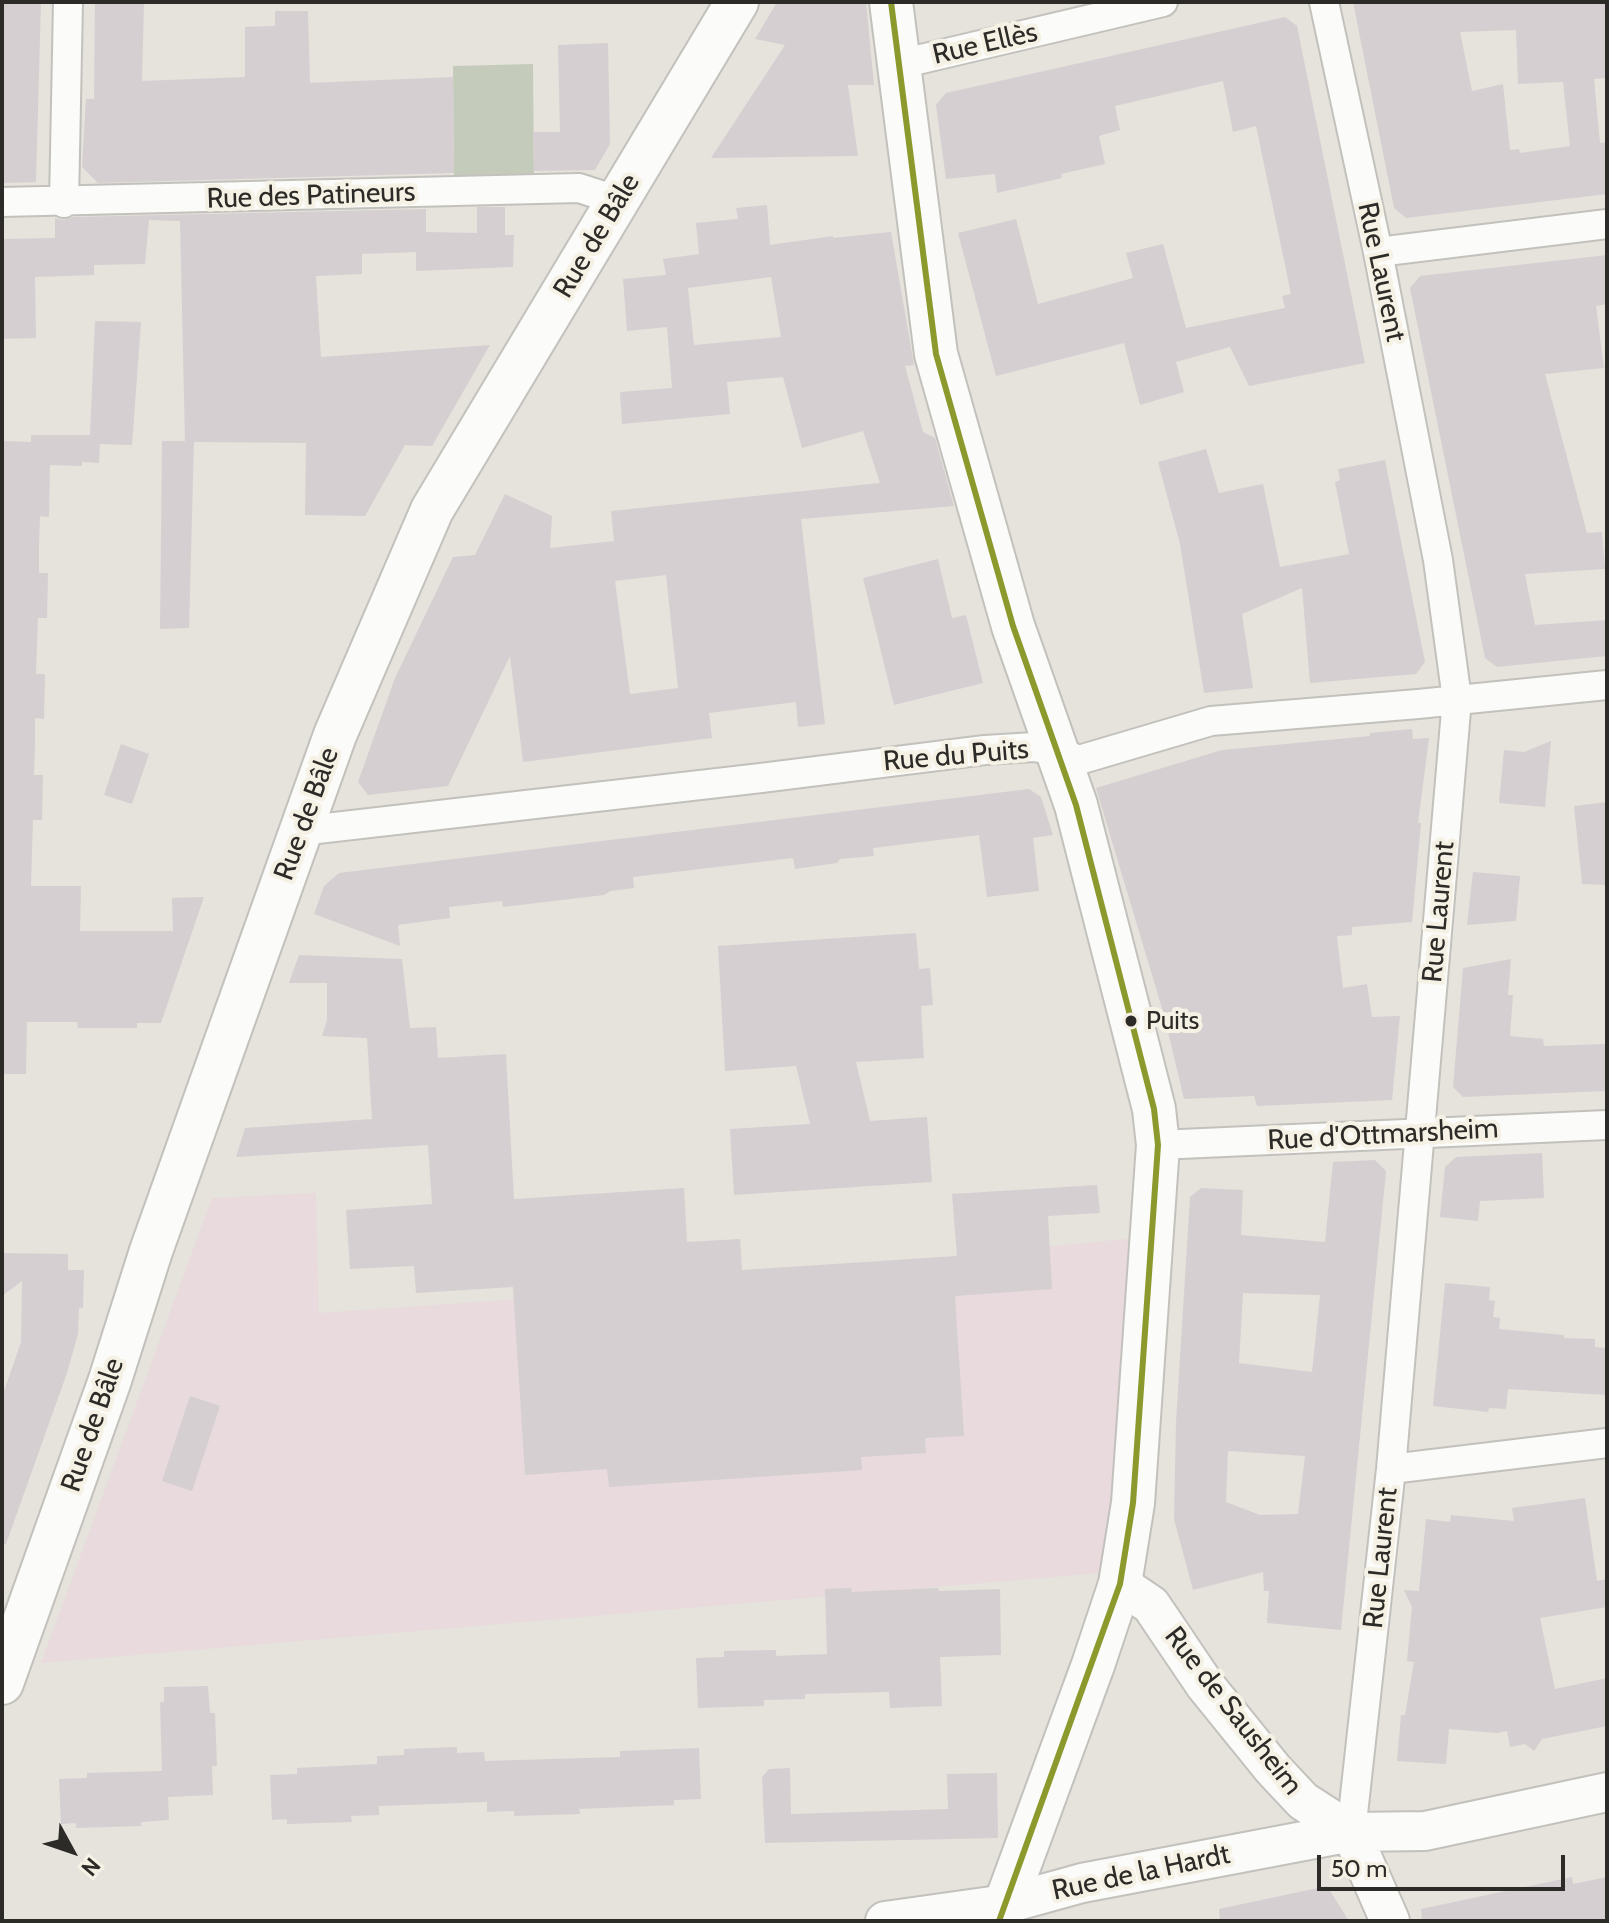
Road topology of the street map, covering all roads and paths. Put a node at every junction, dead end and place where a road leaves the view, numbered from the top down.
1 (68, 2) edge
2 (891, 2) edge
3 (1163, 2) edge
4 (1324, 2) edge
5 (728, 5) edge
6 (900, 64) junction
7 (619, 201) junction
8 (2, 202) edge
9 (64, 203) junction
10 (1607, 224) edge
11 (1378, 252) junction
12 (1607, 685) edge
13 (1457, 699) junction
14 (1058, 751) junction
15 (300, 831) junction
16 (1607, 1125) edge
17 (1419, 1134) junction
18 (1158, 1145) junction
19 (1607, 1443) edge
20 (1391, 1469) junction
21 (1120, 1584) junction
22 (2, 1683) edge
23 (1607, 1792) edge
24 (1351, 1832) junction
25 (1002, 1912) edge
26 (885, 1921) edge
27 (1390, 1921) edge

1 - 9 street
2 - 6 main road
3 - 6 street, Rue Ellès
4 - 11 street, Rue Laurent
5 - 7 main road, Rue de Bâle
6 - 14 main road
7 - 9 street, Rue des Patineurs
7 - 15 main road, Rue de Bâle
8 - 9 street, Rue des Patineurs
10 - 11 street
11 - 13 street, Rue Laurent
12 - 13 street, Rue du Puits
13 - 14 street, Rue du Puits
13 - 17 street, Rue Laurent
14 - 15 street, Rue du Puits
14 - 18 main road
15 - 22 main road, Rue de Bâle
16 - 17 street, Rue d'Ottmarsheim
17 - 18 street, Rue d'Ottmarsheim
17 - 20 street, Rue Laurent
18 - 21 main road
19 - 20 street
20 - 24 street, Rue Laurent
21 - 24 main road, Rue de Sausheim
21 - 25 main road
23 - 24 main road, Rue de la Hardt
24 - 25 main road, Rue de la Hardt
24 - 27 main road
25 - 26 main road, Rue de la Hardt

